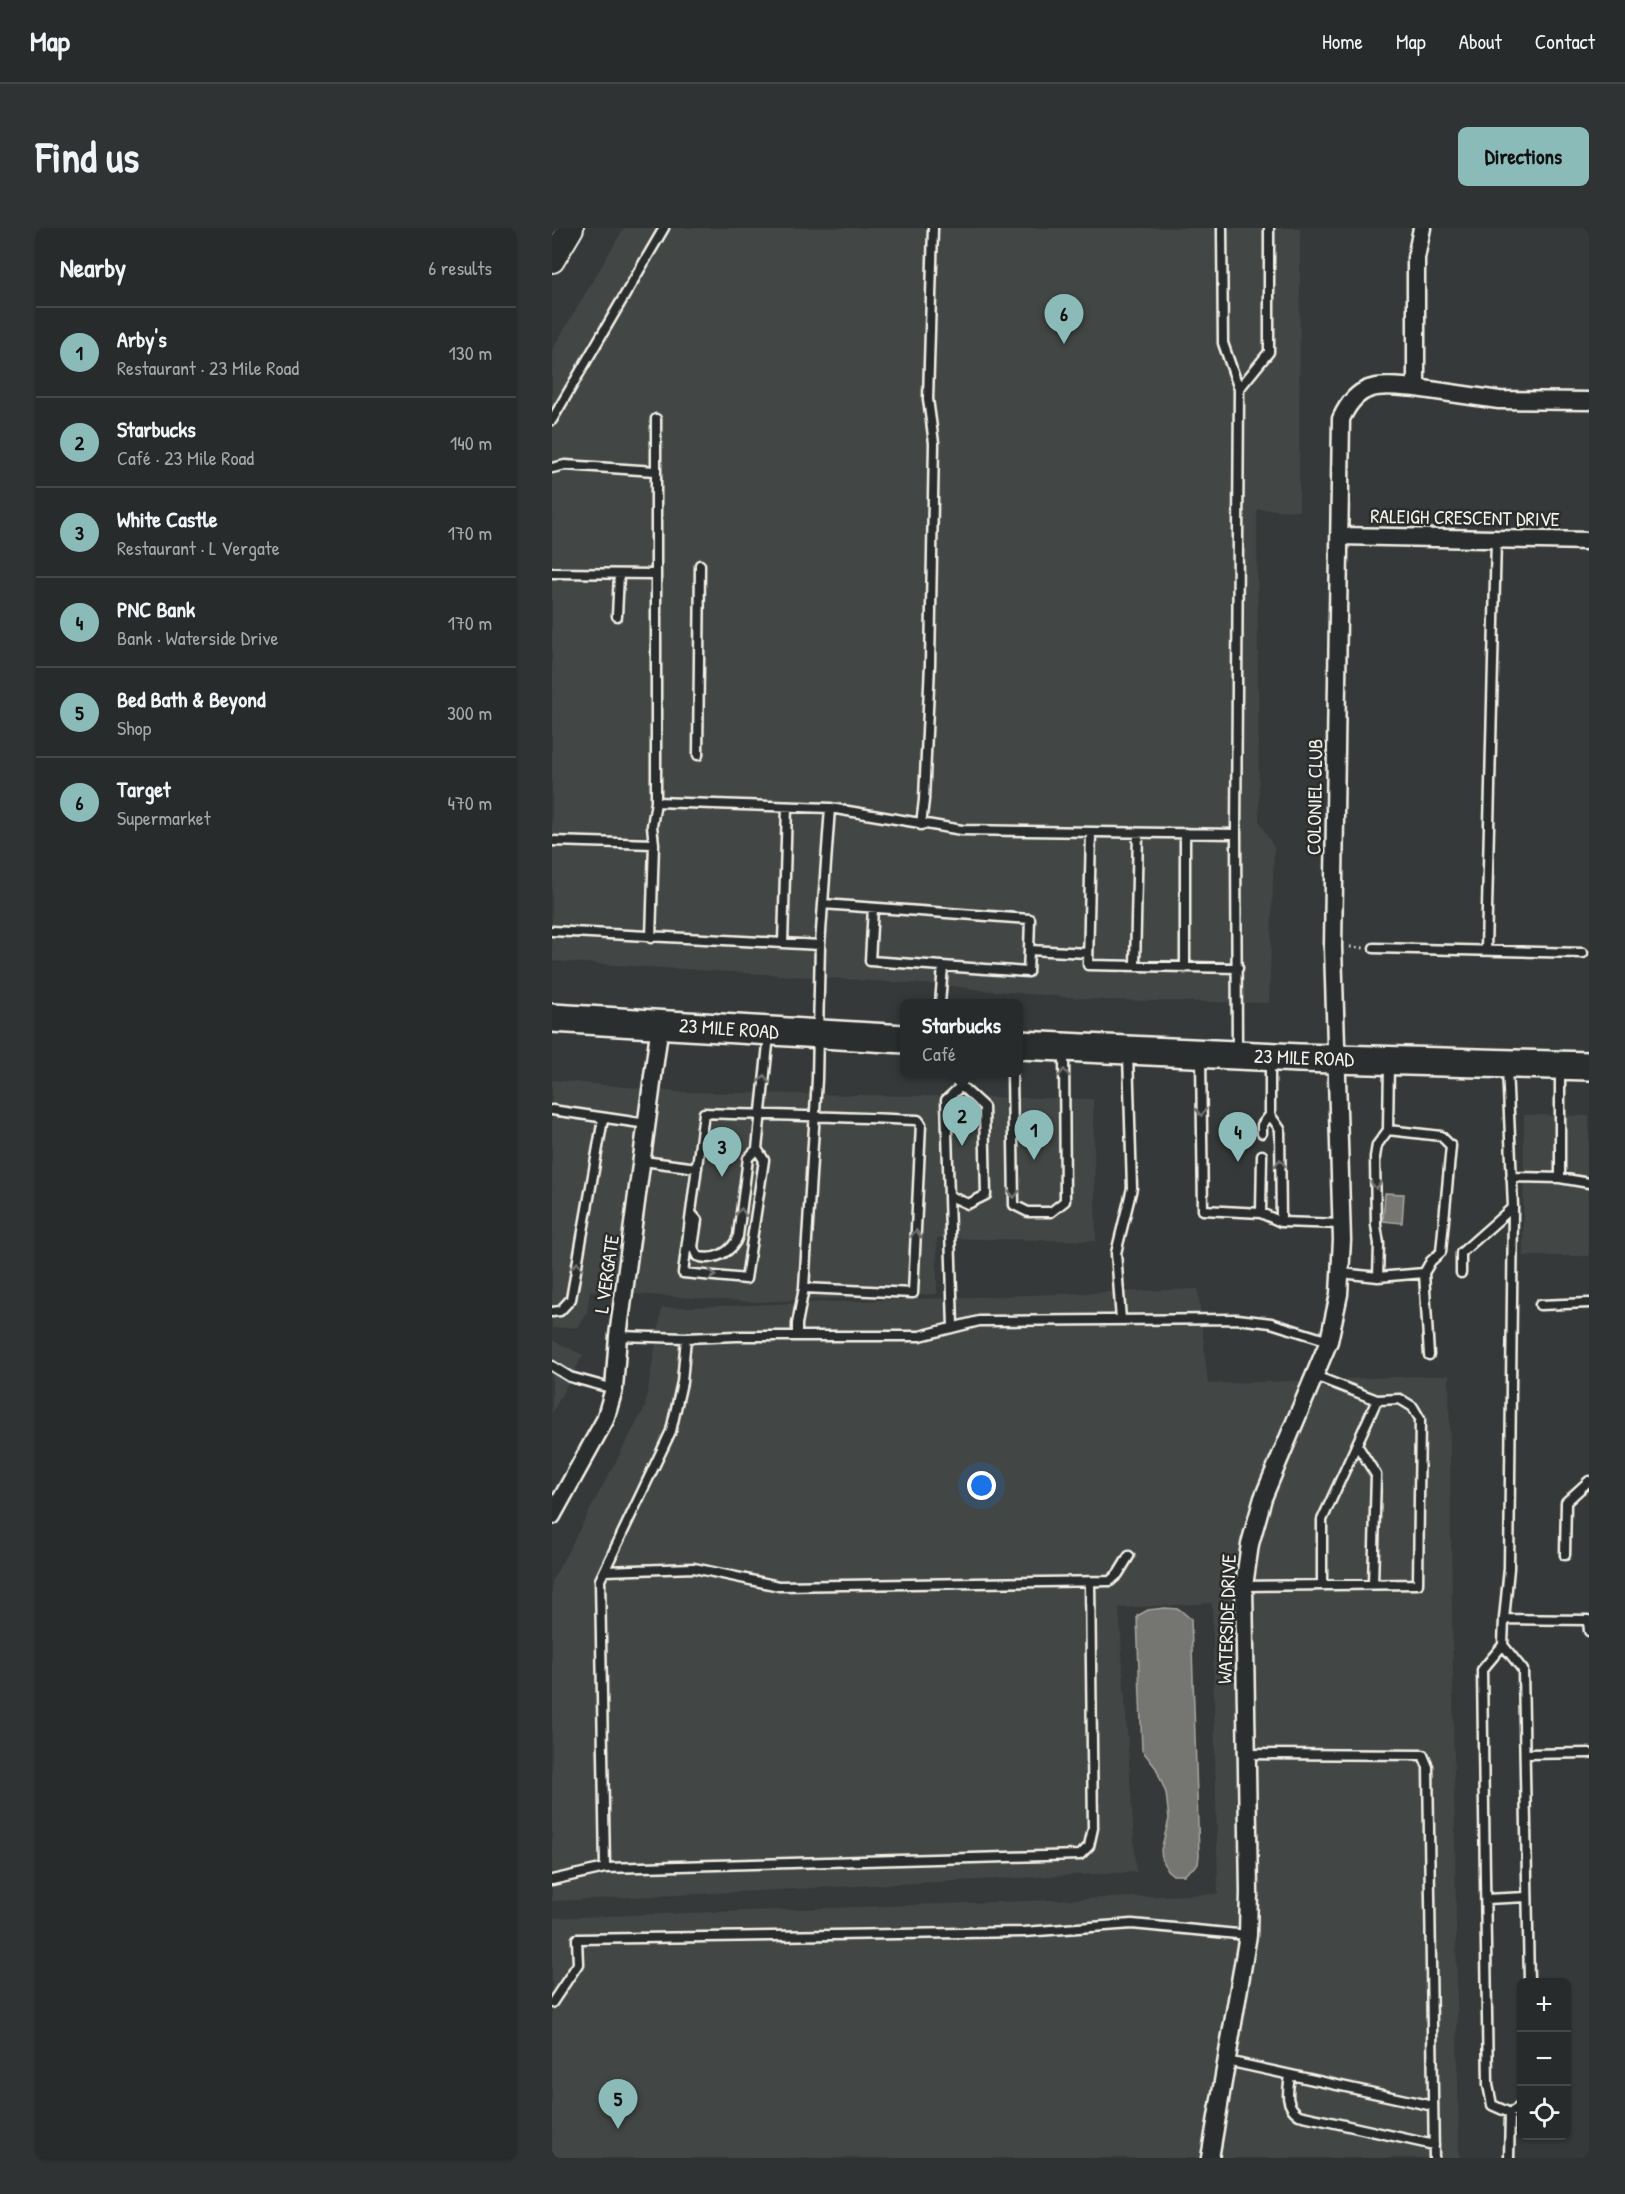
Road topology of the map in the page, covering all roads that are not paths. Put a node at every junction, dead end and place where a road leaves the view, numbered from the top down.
1 (571, 228) edge
2 (664, 228) edge
3 (933, 228) edge
4 (1222, 228) edge
5 (1269, 228) edge
6 (1422, 228) edge
7 (552, 260) edge
8 (1416, 388) junction
9 (1239, 389) junction
10 (1589, 401) edge
11 (656, 419) dead end
12 (552, 420) edge
13 (552, 468) edge
14 (655, 471) junction
15 (1340, 536) junction
16 (1496, 539) junction
17 (1589, 541) edge
18 (700, 566) dead end
19 (552, 573) edge
20 (619, 574) junction
21 (655, 574) junction
22 (617, 616) dead end
23 (698, 755) dead end
24 (656, 802) junction
25 (787, 807) junction
26 (830, 808) junction
27 (921, 825) junction
28 (1091, 832) junction
29 (1138, 833) junction
30 (1185, 833) junction
31 (1236, 834) junction
32 (552, 841) edge
33 (654, 844) junction
34 (823, 904) junction
35 (873, 908) junction
36 (552, 931) edge
37 (651, 938) junction
38 (783, 943) junction
39 (820, 945) junction
40 (1374, 948) road end
41 (1029, 950) junction
42 (1485, 950) junction
43 (1088, 953) junction
44 (1583, 953) dead end
45 (943, 966) junction
46 (1135, 966) junction
47 (1185, 968) junction
48 (1238, 968) junction
49 (940, 999) edge
50 (552, 1018) edge
51 (660, 1024) junction
52 (770, 1031) junction
53 (817, 1034) junction
54 (900, 1039) edge
55 (1023, 1046) edge
56 (1064, 1048) junction
57 (1128, 1051) junction
58 (1201, 1053) junction
59 (1237, 1054) junction
60 (1270, 1056) junction
61 (1338, 1058) junction
62 (1390, 1060) junction
63 (1507, 1064) junction
64 (1560, 1066) junction
65 (1589, 1066) edge
66 (961, 1077) edge
67 (1012, 1077) edge
68 (961, 1086) junction
69 (552, 1110) edge
70 (760, 1114) junction
71 (1270, 1115) junction
72 (814, 1116) junction
73 (603, 1119) junction
74 (648, 1124) junction
75 (1388, 1130) junction
76 (1262, 1133) dead end
77 (757, 1149) junction
78 (1262, 1155) dead end
79 (643, 1161) junction
80 (697, 1168) junction
81 (1511, 1177) junction
82 (1560, 1178) junction
83 (1589, 1184) edge
84 (950, 1196) junction
85 (1513, 1207) junction
86 (691, 1213) junction
87 (1261, 1213) junction
88 (1281, 1222) junction
89 (1342, 1224) junction
90 (1341, 1273) junction
91 (1425, 1273) junction
92 (1461, 1273) dead end
93 (1378, 1277) junction
94 (804, 1288) junction
95 (1589, 1303) edge
96 (1540, 1305) dead end
97 (552, 1312) edge
98 (1121, 1320) junction
99 (954, 1327) junction
100 (618, 1336) junction
101 (798, 1336) junction
102 (686, 1338) junction
103 (1329, 1341) junction
104 (1429, 1355) dead end
105 (552, 1366) edge
106 (1315, 1376) junction
107 (614, 1389) junction
108 (1377, 1400) junction
109 (1357, 1444) junction
110 (1589, 1481) edge
111 (552, 1516) edge
112 (1565, 1555) dead end
113 (1129, 1556) dead end
114 (605, 1570) junction
115 (1090, 1582) junction
116 (1374, 1584) junction
117 (1322, 1585) junction
118 (1244, 1586) junction
119 (1504, 1619) junction
120 (1589, 1630) edge
121 (1503, 1645) junction
122 (1589, 1753) edge
123 (1246, 1754) junction
124 (1526, 1754) junction
125 (604, 1868) junction
126 (552, 1880) edge
127 (1527, 1897) junction
128 (1485, 1899) junction
129 (1248, 1935) junction
130 (1529, 1978) edge
131 (552, 2003) edge
132 (1227, 2061) junction
133 (1290, 2076) junction
134 (1433, 2106) junction
135 (1517, 2109) edge
136 (1510, 2113) junction
137 (1434, 2145) junction
138 (1210, 2158) edge
139 (1434, 2158) edge
140 (1509, 2158) edge

1 - 7 main road
2 - 12 lane
3 - 27 lane
4 - 9 lane
5 - 9 lane
6 - 8 street
8 - 10 street, COLONIEL CLUB
8 - 15 street, COLONIEL CLUB
9 - 31 lane
11 - 14 lane
13 - 14 lane
14 - 21 lane
15 - 16 street, RALEIGH CRESCENT DRIVE
15 - 61 street, COLONIEL CLUB
16 - 17 street, RALEIGH CRESCENT DRIVE
16 - 42 lane
18 - 23 lane
19 - 20 lane
20 - 21 lane
20 - 22 lane
21 - 24 lane
24 - 25 lane
24 - 33 lane
25 - 26 lane
25 - 38 lane
26 - 27 lane
26 - 34 lane
27 - 28 lane
28 - 29 lane
28 - 43 lane
29 - 30 lane
29 - 46 lane
30 - 31 lane
30 - 47 lane
31 - 48 lane
32 - 33 lane
33 - 37 lane
34 - 35 lane
34 - 39 lane
35 - 41 lane
35 - 45 lane
36 - 37 lane
37 - 38 lane
38 - 39 lane
39 - 53 lane
40 - 42 lane
41 - 43 lane
41 - 45 lane
42 - 44 lane
43 - 46 lane
45 - 49 lane
46 - 47 lane
47 - 48 lane
48 - 59 lane
50 - 51 main road, 23 MILE ROAD
51 - 52 main road, 23 MILE ROAD
51 - 74 street, L VERGATE
52 - 53 main road, 23 MILE ROAD
70 -> 52 lane
53 - 54 main road, 23 MILE ROAD
53 - 72 lane
55 - 56 main road, 23 MILE ROAD
56 - 57 main road, 23 MILE ROAD
67 -> 56 lane
57 - 58 main road, 23 MILE ROAD
57 - 98 lane
58 - 59 main road, 23 MILE ROAD
58 -> 87 lane
59 - 60 main road, 23 MILE ROAD
60 - 61 main road, 23 MILE ROAD
60 - 71 lane
61 - 62 main road, 23 MILE ROAD
61 - 89 street, WATERSIDE DRIVE
62 - 63 main road, 23 MILE ROAD
62 - 75 lane
63 - 64 main road, 23 MILE ROAD
63 - 81 lane
64 - 65 main road, 23 MILE ROAD
64 - 82 lane
66 - 68 lane
68 - 84 lane
68 - 84 lane
69 - 73 lane
70 - 72 lane
70 - 77 lane
70 - 80 lane
71 - 76 lane
88 -> 71 lane
72 - 94 lane
94 -> 72 lane
73 - 74 lane
97 -> 73 lane
74 - 79 street, L VERGATE
75 - 91 lane
75 -> 93 lane
86 -> 77 lane
86 -> 77 lane
78 - 87 lane
79 - 80 lane
79 - 100 street, L VERGATE
80 - 86 lane
81 - 82 lane
81 - 85 lane
82 - 83 lane
84 - 99 lane
85 - 92 lane
85 - 119 lane
87 - 88 lane
88 - 89 lane
89 - 90 street, WATERSIDE DRIVE
90 - 93 lane
90 - 103 street, WATERSIDE DRIVE
91 - 93 lane
91 - 104 lane
94 - 101 lane
95 - 96 lane
98 - 99 lane
98 - 103 lane
99 - 101 lane
100 - 102 lane
100 - 107 street, L VERGATE
101 - 102 lane
102 - 114 lane
103 - 106 street, WATERSIDE DRIVE
105 - 107 lane
106 - 108 lane
106 - 118 street, WATERSIDE DRIVE
107 - 111 street, L VERGATE
108 - 109 lane
108 - 116 lane
109 - 116 lane
109 - 117 lane
110 - 112 lane
113 - 115 lane
114 - 115 lane
114 - 125 lane
115 - 125 lane
116 - 117 lane
117 - 118 lane
118 - 123 street, WATERSIDE DRIVE
119 - 120 lane
119 - 121 lane
121 - 124 lane
121 - 128 lane
122 - 124 lane
123 - 129 street, WATERSIDE DRIVE
123 - 134 lane
124 - 127 lane
125 - 126 lane
127 - 128 lane
127 - 130 lane
128 - 136 lane
129 - 131 lane
129 - 132 street, WATERSIDE DRIVE
132 - 133 lane
132 - 138 street, WATERSIDE DRIVE
133 - 134 lane
133 - 137 lane
134 - 137 lane
135 - 136 lane
136 - 140 lane
137 - 139 lane

